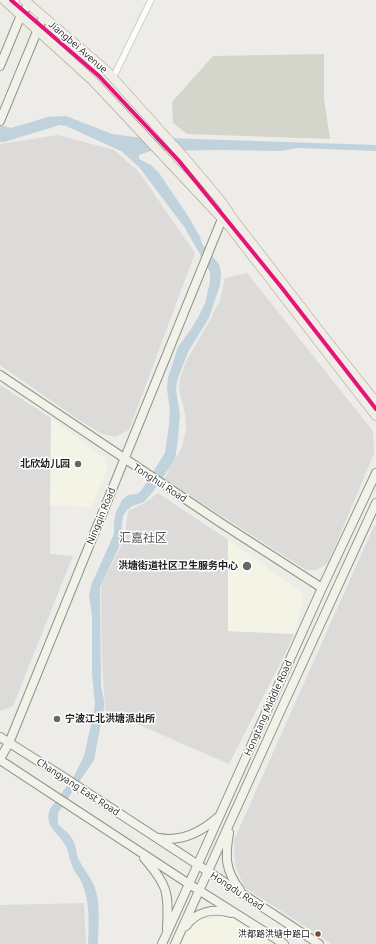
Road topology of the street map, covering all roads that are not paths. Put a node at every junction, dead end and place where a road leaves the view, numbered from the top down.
1 (4, 0) edge
2 (151, 0) edge
3 (26, 2) edge
4 (21, 16) junction
5 (43, 16) junction
6 (37, 30) junction
7 (0, 66) edge
8 (113, 78) junction
9 (0, 121) edge
10 (226, 208) junction
11 (222, 219) junction
12 (0, 375) edge
13 (376, 402) edge
14 (376, 416) edge
15 (124, 459) junction
16 (376, 473) edge
17 (376, 503) edge
18 (322, 588) junction
19 (0, 737) edge
20 (9, 743) junction
21 (0, 759) edge
22 (220, 816) junction
23 (230, 822) junction
24 (156, 838) junction
25 (138, 851) junction
26 (198, 865) junction
27 (208, 872) junction
28 (189, 884) junction
29 (200, 891) junction
30 (245, 896) junction
31 (240, 916) junction
32 (167, 933) junction
33 (177, 940) edge
34 (162, 944) edge
35 (284, 944) edge
36 (319, 944) edge

1 - 4 main road, Jiangbei Avenue
2 - 8 street
3 - 4 main road
3 - 5 main road, Jiangbei Avenue
4 - 6 main road, Jiangbei Avenue
4 - 7 main road
5 - 6 main road
5 - 8 main road, Jiangbei Avenue
6 - 9 main road
6 - 11 main road, Jiangbei Avenue
8 - 10 main road, Jiangbei Avenue
10 - 11 main road, Ningqin Road
10 - 13 main road
11 - 14 main road
11 - 15 main road, Ningqin Road
12 - 15 main road, Tonghui Road
15 - 18 main road, Tonghui Road
15 - 20 main road, Ningqin Road
16 - 18 main road, Hongtang Middle Road
17 - 23 main road, Hongtang Middle Road
18 - 22 main road, Hongtang Middle Road
19 - 20 main road, Changyang East Road
20 - 21 main road, Ningqin Road
20 - 24 main road, Changyang East Road
21 - 25 main road, Changyang East Road
22 - 24 main road
22 - 26 main road, Hongtang Middle Road
23 - 27 main road, Hongtang Middle Road
23 - 30 main road
24 - 26 main road, Hongdu Road
25 - 28 main road, Hongdu Road
25 - 32 main road
26 - 27 main road, Hongdu Road
26 - 28 main road, Hongtang Middle Road
27 - 29 main road, Hongtang Middle Road
27 - 30 main road, Hongdu Road
28 - 29 main road, Hongdu Road
28 - 32 main road, Hongtang Middle Road
29 - 31 main road, Hongdu Road
29 - 33 main road, Hongtang Middle Road
30 - 36 main road, Hongdu Road
31 - 33 main road
31 - 35 main road, Hongdu Road
32 - 34 main road, Hongtang Middle Road

